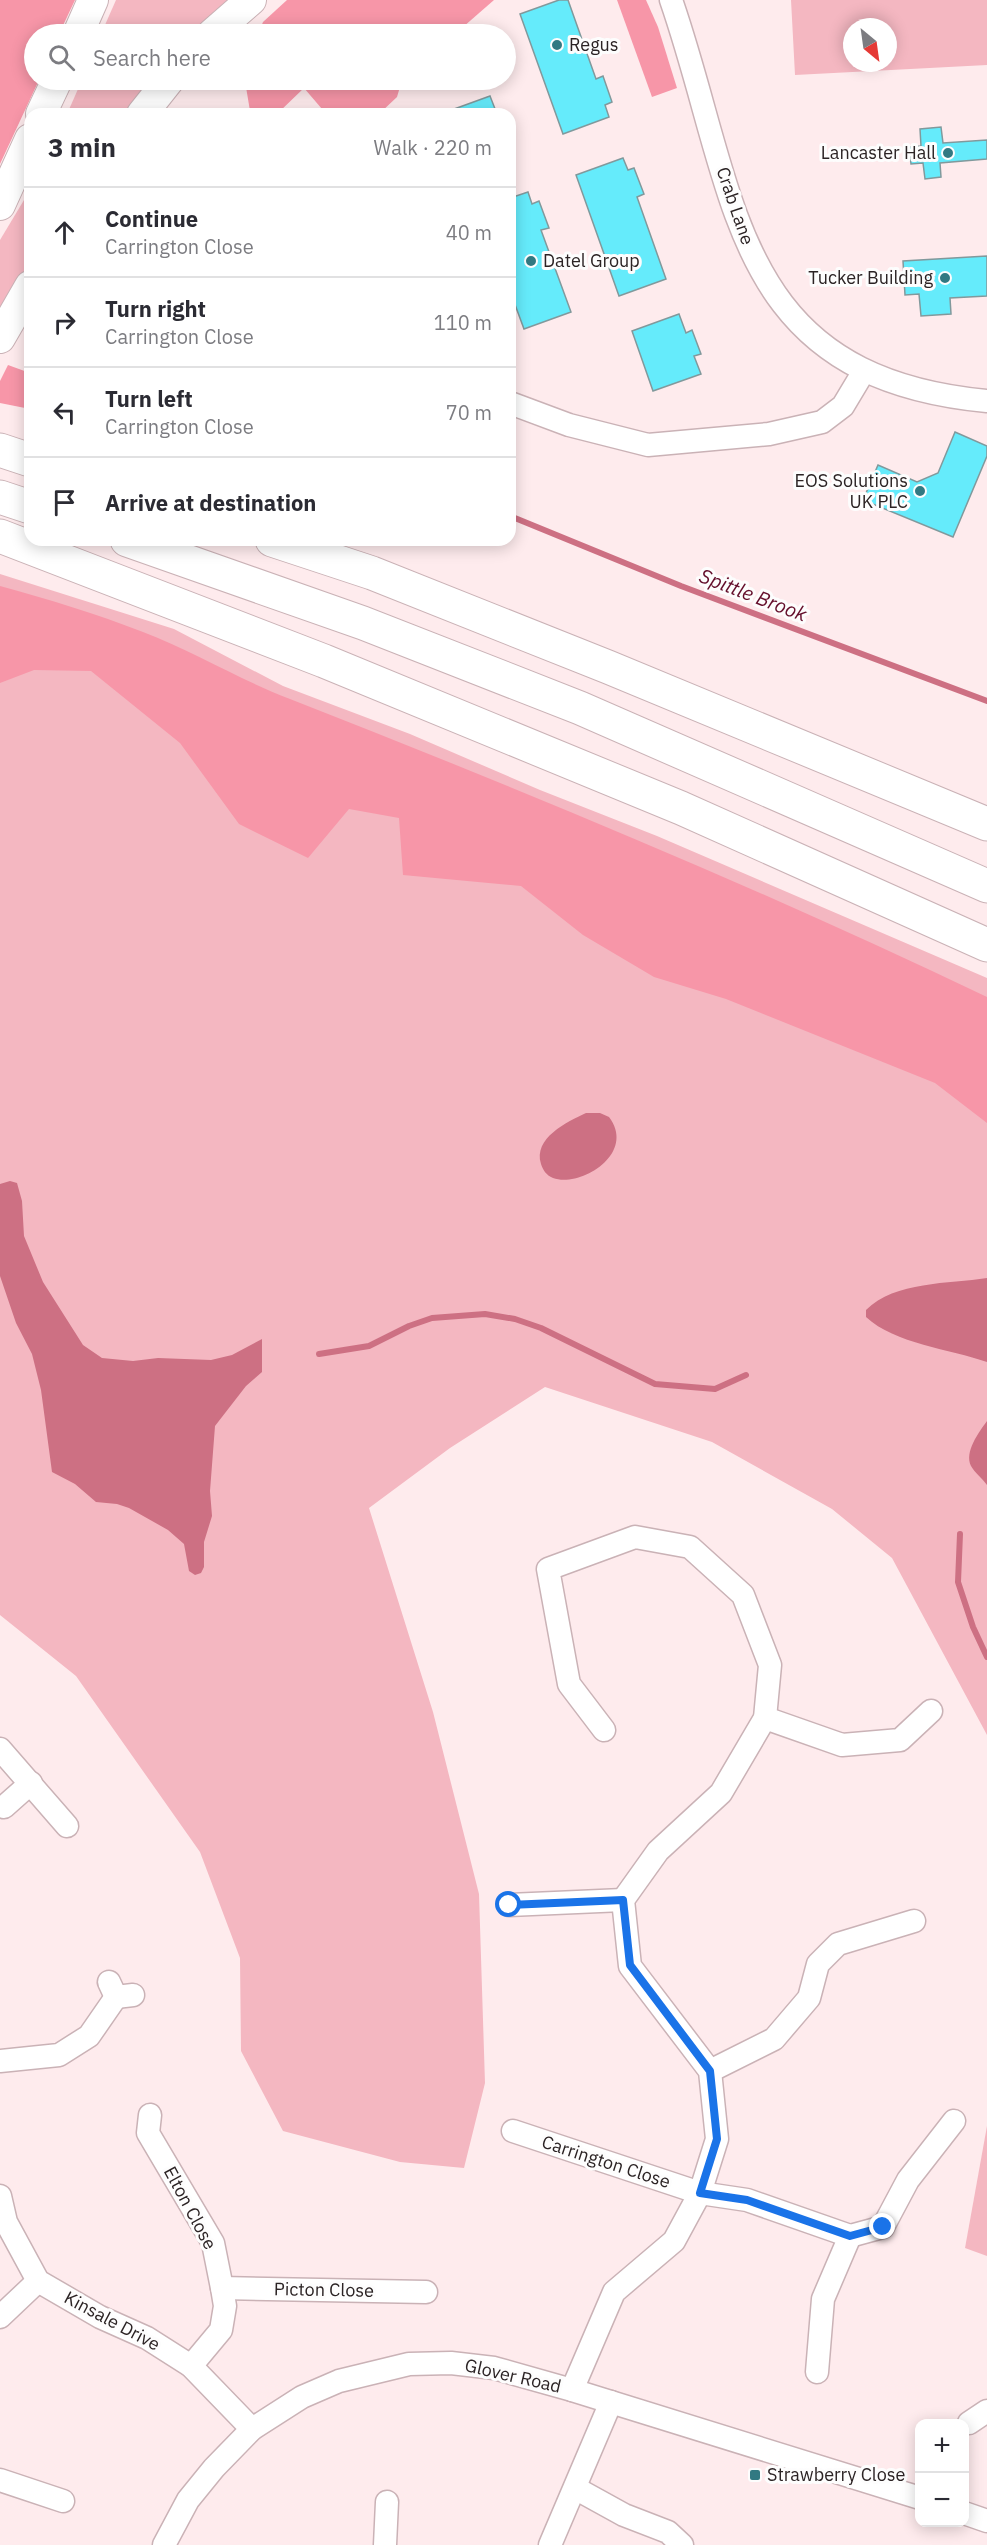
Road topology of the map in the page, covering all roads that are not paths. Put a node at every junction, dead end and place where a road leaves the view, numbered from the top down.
1 (93, 0) edge
2 (251, 0) edge
3 (671, 0) edge
4 (82, 24) edge
5 (223, 24) edge
6 (52, 90) edge
7 (161, 90) edge
8 (44, 108) edge
9 (147, 108) edge
10 (24, 152) edge
11 (0, 205) edge
12 (24, 296) edge
13 (0, 338) edge
14 (864, 371) junction
15 (987, 401) edge
16 (516, 405) edge
17 (0, 450) edge
18 (24, 458) edge
19 (0, 497) edge
20 (24, 505) edge
21 (0, 536) edge
22 (24, 545) edge
23 (26, 546) edge
24 (144, 546) edge
25 (290, 546) edge
26 (987, 824) edge
27 (987, 886) edge
28 (987, 945) edge
29 (931, 1711) dead end
30 (765, 1718) junction
31 (604, 1730) dead end
32 (0, 1749) edge
33 (31, 1783) junction
34 (4, 1807) dead end
35 (67, 1826) dead end
36 (623, 1900) junction
37 (509, 1905) dead end
38 (914, 1921) dead end
39 (119, 1991) dead end
40 (0, 2061) edge
41 (710, 2071) junction
42 (150, 2115) dead end
43 (954, 2121) dead end
44 (513, 2131) dead end
45 (700, 2193) junction
46 (0, 2196) edge
47 (850, 2236) junction
48 (38, 2281) junction
49 (222, 2288) junction
50 (426, 2292) dead end
51 (0, 2317) edge
52 (191, 2366) junction
53 (817, 2372) dead end
54 (572, 2390) junction
55 (611, 2402) junction
56 (252, 2429) junction
57 (0, 2480) edge
58 (575, 2488) junction
59 (915, 2496) edge
60 (63, 2501) dead end
61 (387, 2502) dead end
62 (969, 2515) edge
63 (987, 2521) edge
64 (164, 2545) edge
65 (385, 2545) edge
66 (550, 2545) edge
67 (682, 2545) edge

1 - 4 main road
2 - 5 main road
3 - 14 street, Crab Lane
6 - 8 main road
7 - 9 main road
10 - 11 main road
12 - 13 main road
14 - 15 street, Crab Lane
14 - 16 street
17 - 18 highway
19 - 20 highway
21 - 22 highway
23 - 28 highway
24 - 27 highway
25 - 26 highway
29 - 30 street
30 - 31 street
30 - 36 street
32 - 33 street
33 - 34 street
33 - 35 street
36 - 37 street
36 - 41 street
38 - 41 street
39 - 40 street
41 - 45 street
42 - 49 street, Elton Close
43 - 47 street
44 - 45 street, Carrington Close
45 - 47 street, Carrington Close
45 - 54 street
46 - 48 street
47 - 53 street
48 - 51 street
48 - 52 street, Kinsale Drive
49 - 50 street, Picton Close
49 - 52 street, Elton Close
52 - 56 street, Kinsale Drive
54 - 55 street, Glover Road
54 - 56 street, Glover Road
55 - 58 street
55 - 59 street, Glover Road
56 - 64 street, Glover Road
57 - 60 street
58 - 66 street
58 - 67 street
61 - 65 street
62 - 63 street

